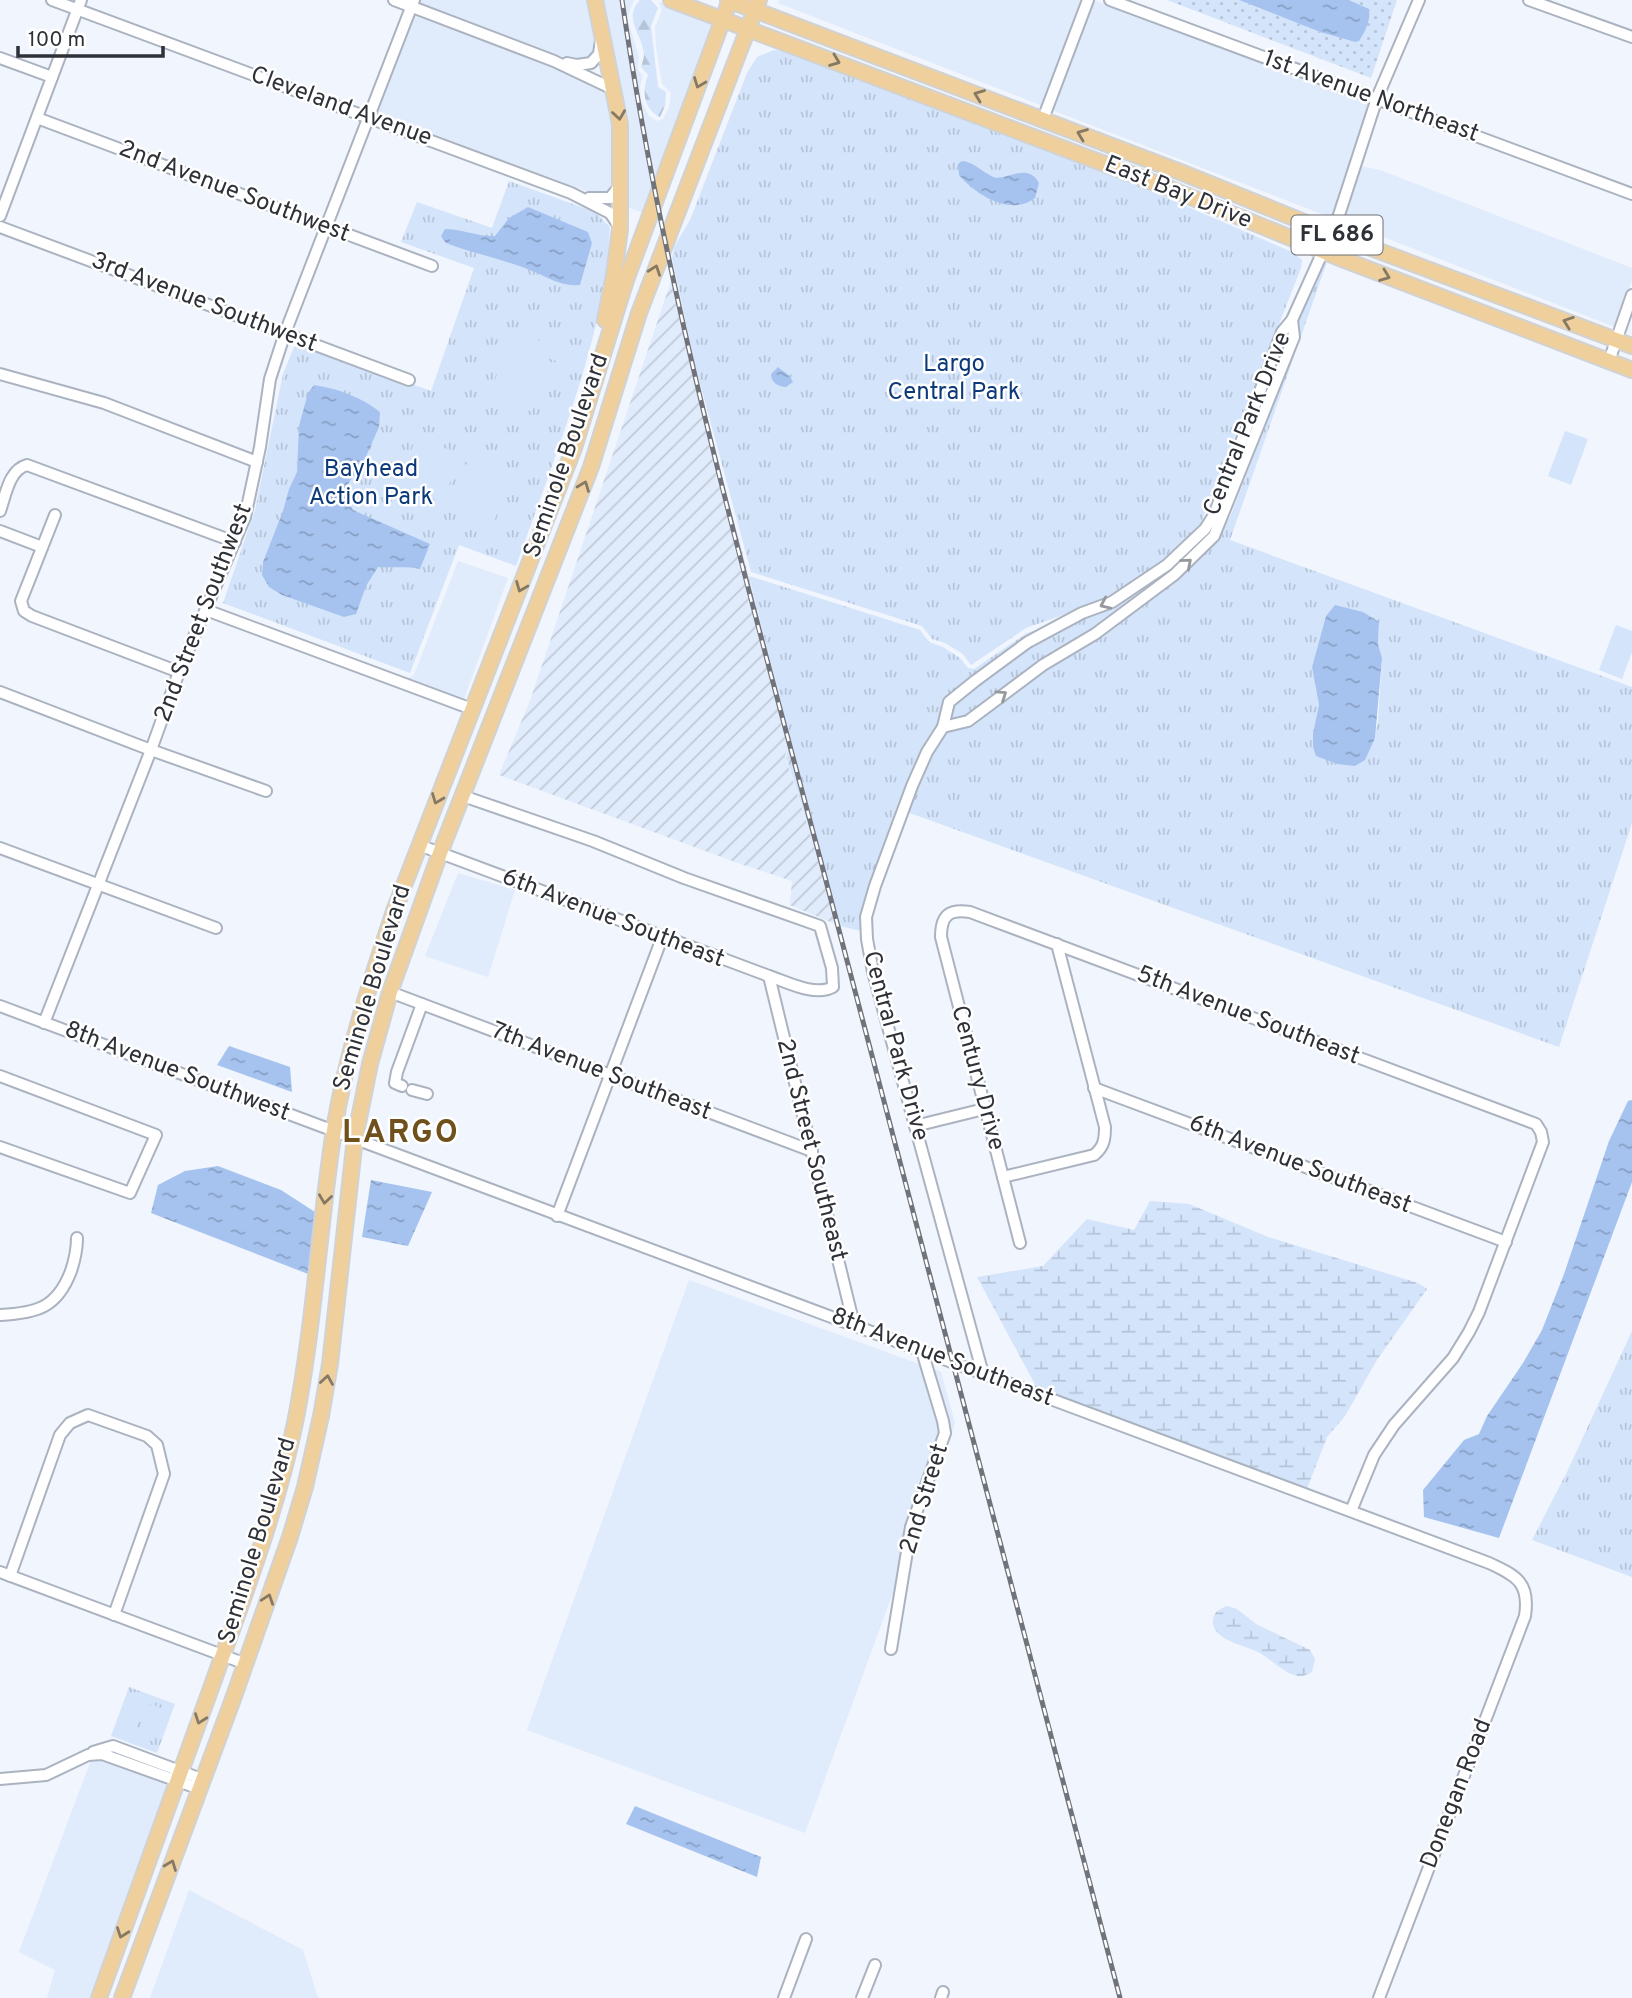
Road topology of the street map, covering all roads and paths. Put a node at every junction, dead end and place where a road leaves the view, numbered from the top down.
1 (52, 0) edge
2 (394, 0) edge
3 (595, 0) edge
4 (671, 0) edge
5 (730, 0) edge
6 (1088, 0) edge
7 (1110, 0) edge
8 (1419, 0) edge
9 (1529, 0) edge
10 (413, 3) edge
11 (79, 5) edge
12 (757, 5) edge
13 (723, 19) junction
14 (748, 28) junction
15 (603, 33) junction
16 (1632, 37) edge
17 (0, 58) edge
18 (554, 61) junction
19 (52, 77) junction
20 (615, 90) junction
21 (1377, 98) junction
22 (37, 118) junction
23 (370, 118) junction
24 (1043, 119) junction
25 (620, 185) junction
26 (1632, 194) edge
27 (579, 197) junction
28 (0, 216) edge
29 (0, 227) edge
30 (328, 227) junction
31 (620, 229) junction
32 (1331, 233) junction
33 (1322, 251) junction
34 (432, 266) dead end
35 (1632, 295) edge
36 (1292, 320) junction
37 (285, 333) junction
38 (1616, 340) junction
39 (606, 345) junction
40 (1632, 346) edge
41 (1609, 361) junction
42 (1632, 369) edge
43 (0, 374) edge
44 (409, 380) dead end
45 (594, 385) junction
46 (616, 391) junction
47 (257, 462) junction
48 (0, 511) edge
49 (55, 515) dead end
50 (0, 531) edge
51 (235, 542) junction
52 (539, 542) junction
53 (42, 547) junction
54 (560, 550) junction
55 (206, 610) junction
56 (179, 672) junction
57 (0, 692) edge
58 (472, 709) junction
59 (493, 719) junction
60 (943, 726) junction
61 (151, 750) junction
62 (266, 791) dead end
63 (463, 796) junction
64 (419, 845) junction
65 (0, 848) edge
66 (440, 853) junction
67 (97, 884) junction
68 (948, 914) joint
69 (216, 928) dead end
70 (662, 938) junction
71 (1057, 944) junction
72 (769, 976) junction
73 (390, 992) junction
74 (422, 1004) junction
75 (0, 1006) edge
76 (44, 1023) junction
77 (0, 1076) edge
78 (610, 1077) junction
79 (1094, 1088) junction
80 (427, 1094) dead end
81 (984, 1109) junction
82 (915, 1126) junction
83 (334, 1131) junction
84 (355, 1139) junction
85 (0, 1147) edge
86 (812, 1151) junction
87 (1003, 1177) junction
88 (558, 1216) junction
89 (77, 1238) dead end
90 (1506, 1242) junction
91 (1020, 1243) dead end
92 (0, 1315) edge
93 (854, 1325) junction
94 (922, 1351) junction
95 (983, 1374) junction
96 (1351, 1511) junction
97 (5, 1574) edge
98 (1524, 1588) joint
99 (114, 1615) junction
100 (891, 1649) dead end
101 (223, 1655) junction
102 (246, 1664) junction
103 (179, 1776) junction
104 (0, 1779) edge
105 (202, 1784) junction
106 (806, 1939) dead end
107 (875, 1965) dead end
108 (99, 1998) edge
109 (122, 1998) edge
110 (784, 1998) edge
111 (862, 1998) edge
112 (1379, 1998) edge

1 - 11 street, Cleveland Avenue
2 - 10 street
3 - 15 main road
4 - 13 main road, East Bay Drive
5 - 12 main road, East Bay Drive / FL 686
5 - 13 main road, Seminole Boulevard
6 - 24 street
7 - 21 street, 1st Avenue Northeast
8 - 21 street, Central Park Drive
9 - 16 street
10 - 18 street
10 - 23 street, 2nd Street Southwest
11 - 19 street
11 - 23 street, Cleveland Avenue
12 - 14 main road, Seminole Boulevard
24 -> 12 main road, East Bay Drive / FL 686
13 - 14 main road, East Bay Drive / FL 686
13 -> 39 main road, Seminole Boulevard
14 -> 33 main road, East Bay Drive / FL 686
46 -> 14 main road, Seminole Boulevard
15 - 18 street
15 - 20 main road
17 - 19 street
18 - 20 street
19 - 22 street
20 -> 25 main road
21 - 26 street, 1st Avenue Northeast
21 - 32 street, Central Park Drive
22 - 28 street
22 - 30 street, 2nd Avenue Southwest
23 - 27 street, Cleveland Avenue
23 - 30 street, 2nd Street Southwest
32 -> 24 main road, East Bay Drive / FL 686
25 - 27 street
25 - 31 main road
27 - 31 street, Cleveland Avenue
29 - 37 street, 3rd Avenue Southwest
30 - 34 street, 2nd Avenue Southwest
30 - 37 street, 2nd Street Southwest
31 - 39 main road
32 - 33 street, Central Park Drive
38 -> 32 main road, East Bay Drive / FL 686
33 - 36 street, Central Park Drive
33 -> 41 main road, East Bay Drive / FL 686
35 - 38 street
36 -> 60 street, Central Park Drive
60 -> 36 street, Central Park Drive
37 - 44 street, 3rd Avenue Southwest
37 - 47 street, 2nd Street Southwest
38 - 40 main road, East Bay Drive / FL 686
38 - 41 street
39 - 45 main road, Seminole Boulevard
41 - 42 main road, East Bay Drive / FL 686
43 - 47 street
45 - 46 main road
45 - 52 main road, Seminole Boulevard
54 -> 46 main road, Seminole Boulevard
47 - 51 street, 2nd Street Southwest
48 - 51 street
49 - 53 street
50 - 53 street
51 - 55 street, 2nd Street Southwest
52 - 54 main road
52 -> 58 main road, Seminole Boulevard
53 - 56 street
54 - 59 main road, Seminole Boulevard
55 - 56 street, 2nd Street Southwest
55 - 58 street
56 - 61 street, 2nd Street Southwest
57 - 61 street
58 - 59 main road
58 -> 64 main road, Seminole Boulevard
59 - 63 main road, Seminole Boulevard
60 - 82 street, Central Park Drive
61 - 62 street
61 - 67 street, 2nd Street Southwest
63 - 66 main road, Seminole Boulevard
63 - 72 street, 6th Avenue Southeast
64 - 66 street, 6th Avenue Southeast
64 - 83 main road, Seminole Boulevard
65 - 67 street
66 - 70 street, 6th Avenue Southeast
66 - 73 main road, Seminole Boulevard
67 - 69 street
67 - 76 street, 2nd Street Southwest
68 - 71 street, 5th Avenue Southeast
68 - 81 street, Century Drive
70 - 72 street, 6th Avenue Southeast
70 - 78 street
71 - 79 street
71 - 90 street, 5th Avenue Southeast
72 - 86 street, 2nd Street Southeast
73 - 74 street, 7th Avenue Southeast
73 - 84 main road, Seminole Boulevard
74 - 78 street, 7th Avenue Southeast
74 - 80 street
75 - 76 street, 8th Avenue Southwest
76 - 83 street, 8th Avenue Southwest
77 - 85 street
78 - 86 street, 7th Avenue Southeast
78 - 88 street
79 - 87 street
79 - 90 street, 6th Avenue Southeast
81 - 82 street
81 - 87 street, Century Drive
82 - 95 street, Central Park Drive
83 - 84 street, 8th Avenue Southwest
83 -> 101 main road, Seminole Boulevard
84 - 88 street, 8th Avenue Southeast
102 -> 84 main road, Seminole Boulevard
86 - 93 street, 2nd Street Southeast
87 - 91 street, Century Drive
88 - 93 street, 8th Avenue Southeast
89 - 92 street
90 - 96 street
93 - 94 street, 8th Avenue Southeast
94 - 95 street, 8th Avenue Southeast
94 - 100 street, 2nd Street
95 - 96 street, 8th Avenue Southeast
96 - 98 street, 8th Avenue Southeast
97 - 99 street
97 - 99 street
98 - 112 street, Donegan Road
99 - 101 street
101 - 102 street
101 -> 103 main road, Seminole Boulevard
102 - 105 main road, Seminole Boulevard
103 - 104 street
103 - 105 street
103 -> 108 main road, Seminole Boulevard
109 -> 105 main road, Seminole Boulevard
106 - 110 street
107 - 111 street

